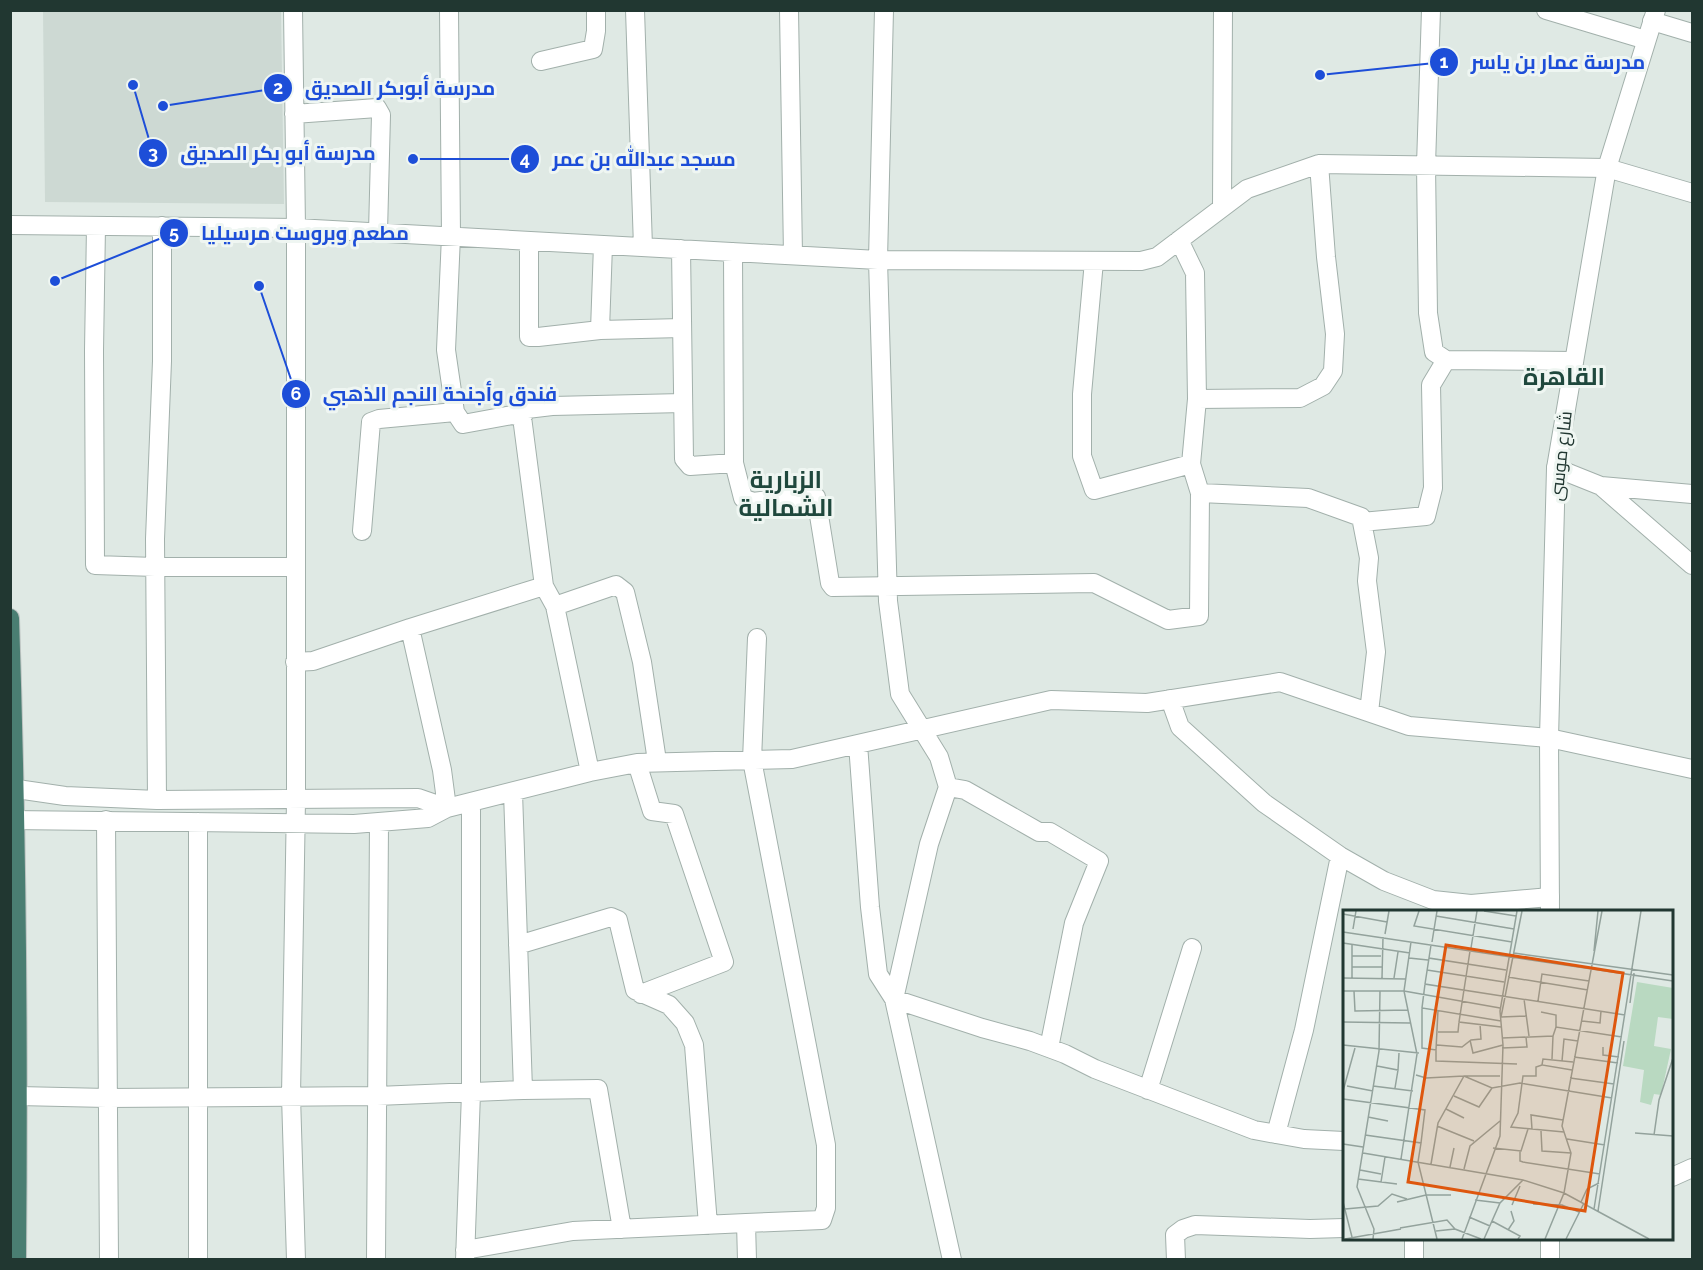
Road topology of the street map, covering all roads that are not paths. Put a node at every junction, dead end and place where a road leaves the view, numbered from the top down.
1 (293, 10) edge
2 (449, 10) edge
3 (596, 10) edge
4 (635, 10) edge
5 (789, 10) edge
6 (884, 10) edge
7 (1223, 10) edge
8 (1431, 10) edge
9 (1546, 10) edge
10 (1654, 16) edge
11 (1692, 33) edge
12 (1646, 40) junction
13 (541, 61) dead end
14 (294, 114) junction
15 (1319, 164) junction
16 (1426, 165) junction
17 (1607, 168) junction
18 (1692, 193) edge
19 (1222, 206) junction
20 (10, 225) edge
21 (96, 226) junction
22 (162, 226) junction
23 (296, 228) junction
24 (378, 232) junction
25 (451, 236) junction
26 (1179, 240) junction
27 (529, 241) junction
28 (603, 245) junction
29 (643, 247) junction
30 (681, 249) junction
31 (733, 252) junction
32 (793, 255) junction
33 (878, 260) junction
34 (1094, 261) junction
35 (682, 328) junction
36 (600, 330) junction
37 (1446, 360) junction
38 (1574, 361) junction
39 (1197, 399) junction
40 (683, 403) junction
41 (454, 412) junction
42 (522, 417) junction
43 (734, 463) junction
44 (1191, 464) junction
45 (1556, 468) junction
46 (1601, 486) junction
47 (1200, 493) junction
48 (1692, 494) edge
49 (1362, 522) junction
50 (362, 531) dead end
51 (1692, 565) edge
52 (155, 567) junction
53 (294, 567) junction
54 (544, 586) junction
55 (888, 586) junction
56 (555, 606) junction
57 (10, 618) edge
58 (410, 628) junction
59 (757, 638) dead end
60 (295, 662) junction
61 (1170, 699) junction
62 (1369, 712) junction
63 (921, 729) junction
64 (1550, 738) junction
65 (858, 744) junction
66 (752, 760) junction
67 (657, 761) junction
68 (637, 763) junction
69 (1692, 769) edge
70 (590, 772) junction
71 (948, 787) junction
72 (13, 789) edge
73 (513, 792) junction
74 (158, 800) junction
75 (296, 800) junction
76 (471, 802) junction
77 (447, 808) junction
78 (13, 820) edge
79 (106, 820) junction
80 (198, 822) junction
81 (295, 823) junction
82 (379, 823) junction
83 (1340, 856) junction
84 (1550, 904) edge
85 (518, 945) junction
86 (1192, 948) dead end
87 (641, 994) junction
88 (894, 999) junction
89 (1049, 1048) junction
90 (523, 1090) junction
91 (1148, 1090) junction
92 (471, 1093) junction
93 (18, 1096) junction
94 (291, 1096) junction
95 (377, 1096) junction
96 (107, 1098) junction
97 (198, 1098) junction
98 (1276, 1134) junction
99 (1343, 1141) edge
100 (1692, 1168) edge
101 (1673, 1176) edge
102 (746, 1223) junction
103 (708, 1225) junction
104 (1343, 1228) edge
105 (622, 1229) junction
106 (1414, 1240) edge
107 (1550, 1240) edge
108 (465, 1255) edge
109 (17, 1260) edge
110 (109, 1260) edge
111 (198, 1260) edge
112 (296, 1260) edge
113 (376, 1260) edge
114 (747, 1260) edge
115 (952, 1260) edge
116 (1176, 1260) edge
117 (1414, 1260) edge
118 (1550, 1260) edge

1 - 14 street
2 - 25 street
3 - 13 street
4 - 29 street
5 - 32 street
6 - 33 street
7 - 19 street
8 - 16 street
9 - 12 street
10 - 11 street
10 - 12 street, شارع موسى
12 - 17 street, شارع موسى
14 - 23 street
14 - 24 street
15 - 16 street
15 - 19 street
15 - 39 street
16 - 17 street
16 - 37 street
17 - 18 street
17 - 38 street, شارع موسى
19 - 26 street
20 - 21 street
21 - 22 street
21 - 52 street
22 - 23 street
22 - 52 street
23 - 24 street
23 - 53 street
24 - 25 street
25 - 27 street
25 - 41 street
26 - 34 street
26 - 39 street
27 - 28 street
27 - 36 street
28 - 29 street
28 - 36 street
29 - 30 street
30 - 31 street
30 - 35 street
31 - 32 street
31 - 43 street
32 - 33 street
33 - 34 street
33 - 55 street
34 - 44 street
35 - 36 street
35 - 40 street
37 - 38 street
37 - 49 street
38 - 45 street, شارع موسى
39 - 44 street
40 - 42 street
40 - 43 street
41 - 42 street
41 - 50 street
42 - 54 street
43 - 55 street
44 - 47 street
45 - 46 street
45 - 64 street, شارع موسى
46 - 48 street
46 - 51 street
47 - 49 street
47 - 55 street
49 - 62 street
52 - 53 street
52 - 74 street
53 - 60 street
54 - 56 street
54 - 58 street
55 - 63 street
56 - 67 street
56 - 70 street
57 - 72 highway
58 - 60 street
58 - 77 street
59 - 66 street
60 - 75 street
61 - 62 street
61 - 63 street
61 - 83 street
62 - 64 street
63 - 65 street
63 - 71 street
64 - 69 street
64 - 84 street, شارع موسى
65 - 66 street
65 - 88 street
66 - 67 street
66 - 102 street
67 - 68 street
68 - 70 street
68 - 87 street
70 - 73 street
71 - 88 street
71 - 89 street
72 - 74 street
72 - 78 highway
73 - 76 street
73 - 85 street
74 - 75 street
75 - 77 street
75 - 81 street
76 - 77 street
76 - 92 street
77 - 82 street
78 - 79 street
78 - 93 highway
79 - 80 street
79 - 96 street
80 - 81 street
80 - 97 street
81 - 82 street
81 - 94 street
82 - 95 street
83 - 84 street
83 - 98 street
85 - 87 street
85 - 90 street
86 - 91 street
87 - 103 street
88 - 89 street
88 - 115 street
89 - 91 street
90 - 92 street
90 - 105 street
91 - 98 street
92 - 95 street
92 - 108 street
93 - 96 street
93 - 109 highway
94 - 95 street
94 - 97 street
94 - 112 street
95 - 113 street
96 - 97 street
96 - 110 street
97 - 111 street
98 - 99 street
100 - 101 street
102 - 103 street
102 - 114 street
103 - 105 street
104 - 116 street
105 - 108 street
106 - 117 street
107 - 118 street

